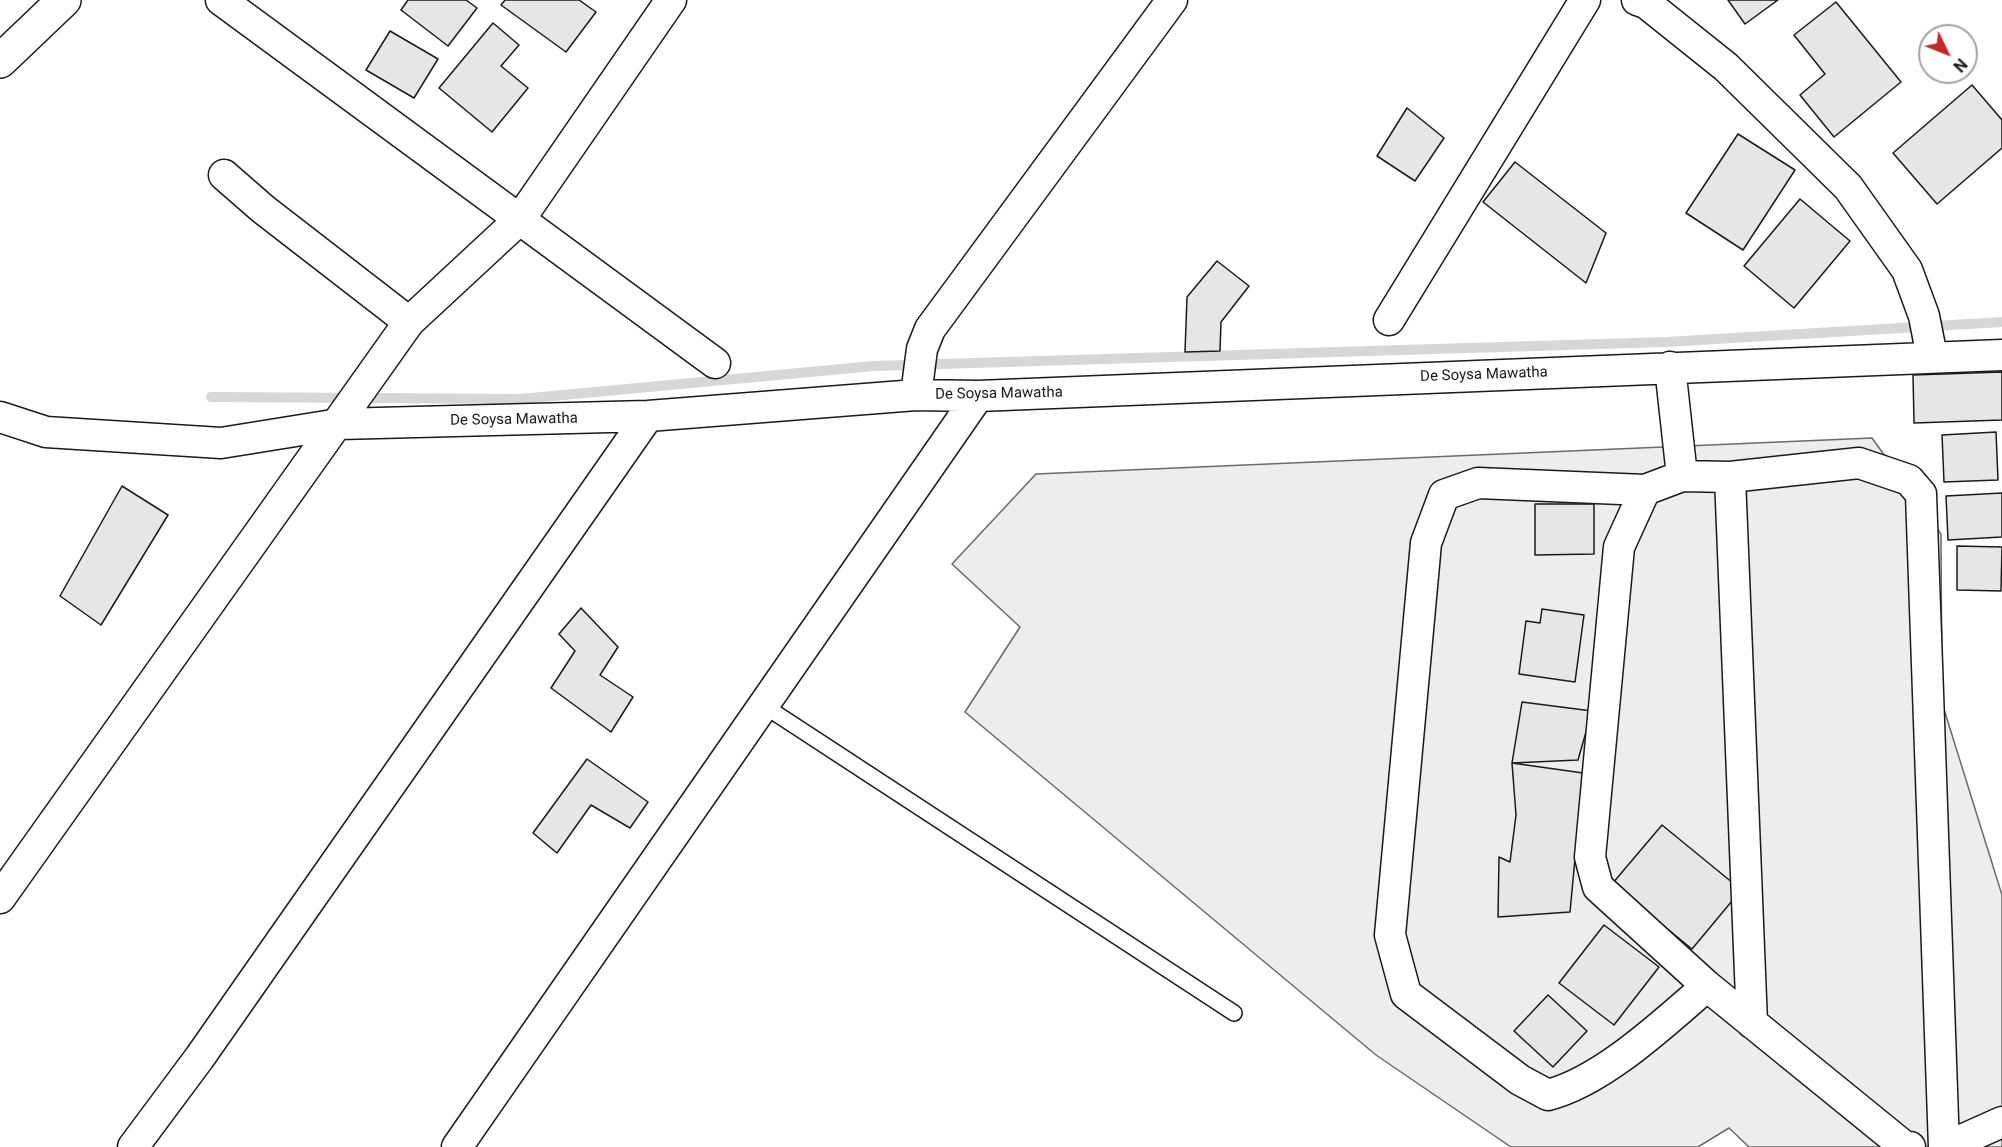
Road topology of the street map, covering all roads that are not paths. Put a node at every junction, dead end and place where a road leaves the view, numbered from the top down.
1 (64, 0) edge
2 (221, 0) edge
3 (671, 0) edge
4 (1172, 0) edge
5 (1585, 0) edge
6 (1637, 0) edge
7 (0, 61) edge
8 (224, 175) dead end
9 (520, 219) junction
10 (1389, 320) dead end
11 (409, 322) junction
12 (1928, 337) junction
13 (2002, 355) edge
14 (715, 363) dead end
15 (1670, 367) junction
16 (919, 373) junction
17 (978, 396) junction
18 (344, 415) junction
19 (648, 416) junction
20 (0, 417) edge
21 (1682, 476) junction
22 (1730, 477) junction
23 (1645, 490) junction
24 (764, 705) junction
25 (0, 898) edge
26 (1707, 986) junction
27 (1234, 1013) dead end
28 (1752, 1023) junction
29 (2002, 1122) edge
30 (133, 1147) edge
31 (457, 1147) edge
32 (1910, 1147) edge
33 (1945, 1147) edge

1 - 7 main road
2 - 9 street
3 - 9 street
4 - 16 street
5 - 10 street
6 - 12 street
8 - 11 street
9 - 11 street
9 - 14 street
11 - 18 street
12 - 13 street, De Soysa Mawatha
12 - 15 street, De Soysa Mawatha
15 - 17 street, De Soysa Mawatha
15 - 21 street
16 - 17 street, De Soysa Mawatha
16 - 19 street, De Soysa Mawatha
17 - 24 street
18 - 19 street, De Soysa Mawatha
18 - 20 street, De Soysa Mawatha
18 - 25 street
19 - 30 street
21 - 22 street
21 - 23 street
22 - 28 street
22 - 33 street
23 - 26 street
23 - 26 street
24 - 27 lane
24 - 31 street
26 - 28 street
28 - 32 street
29 - 33 street

